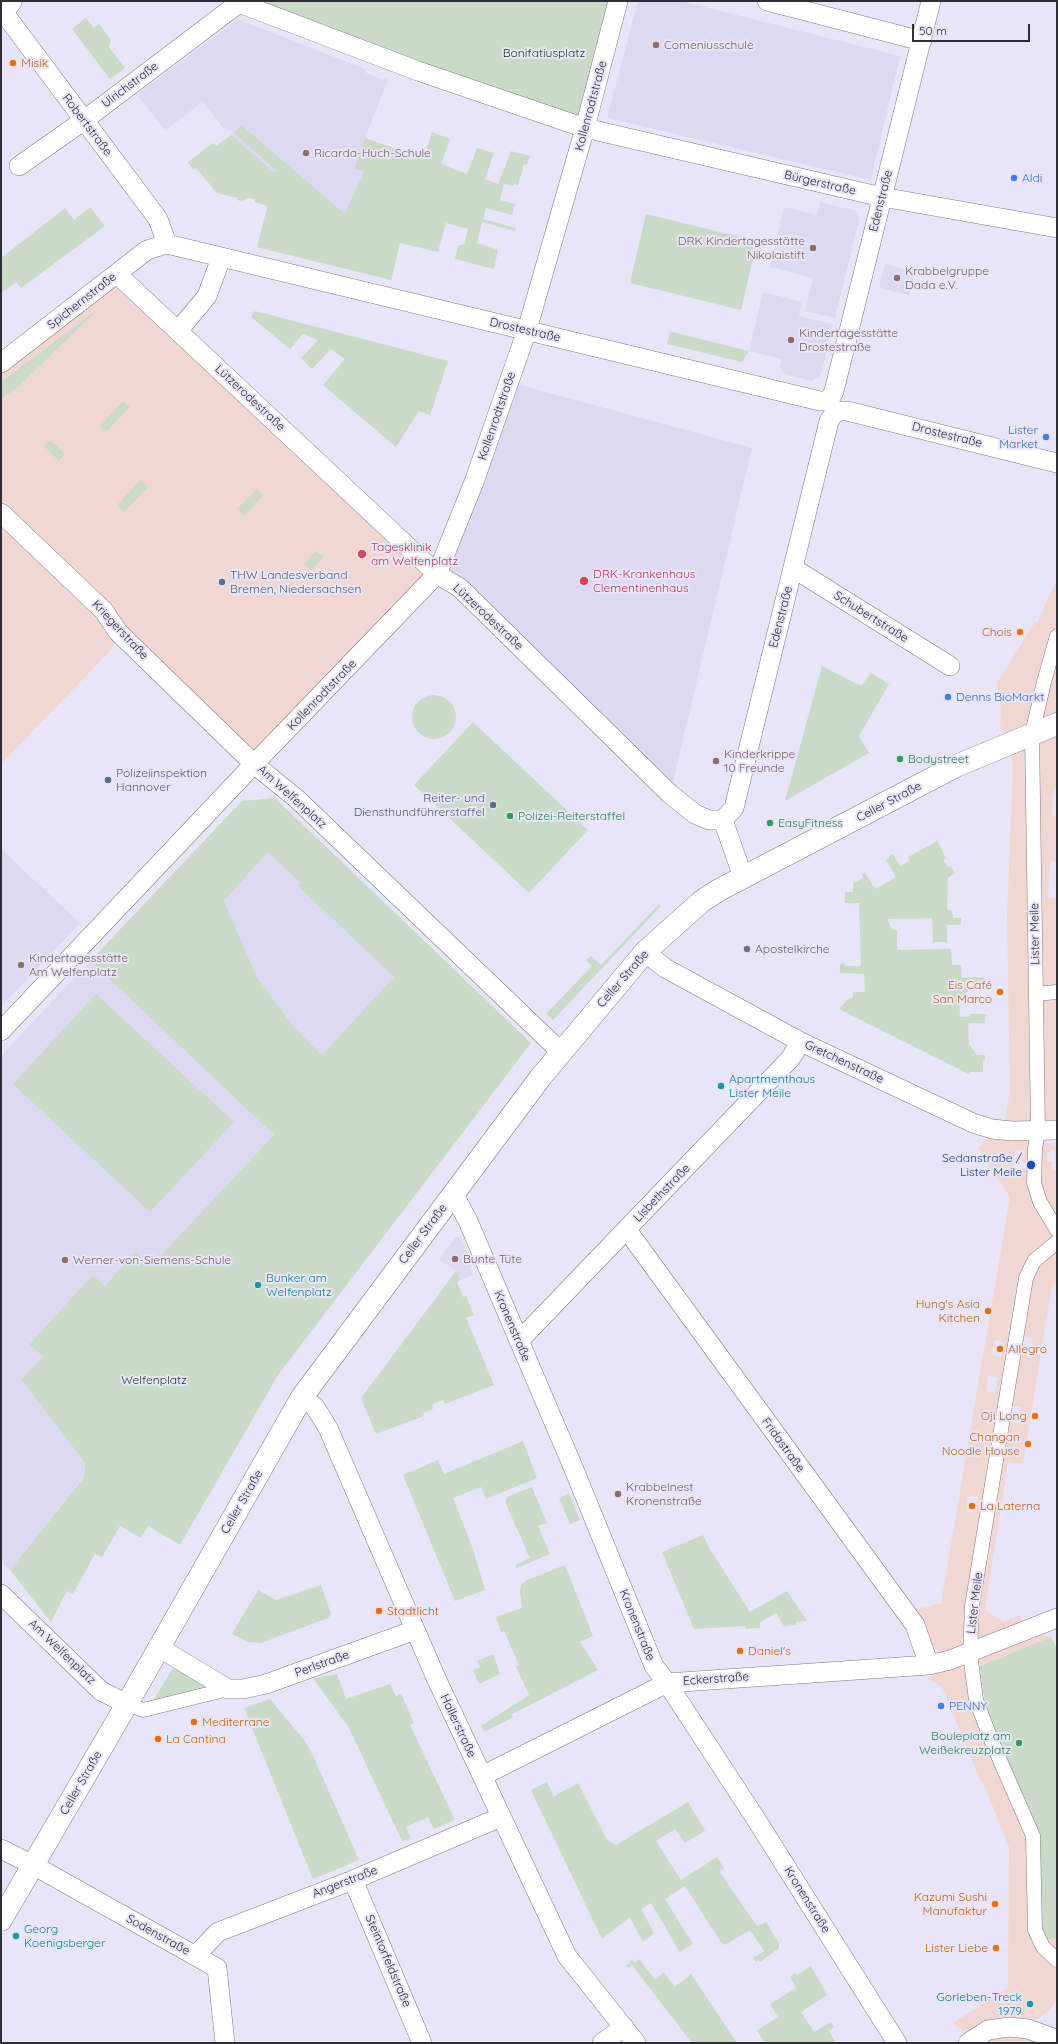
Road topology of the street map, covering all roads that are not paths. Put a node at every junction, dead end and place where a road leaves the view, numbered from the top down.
1 (618, 1) edge
2 (931, 1) edge
3 (239, 2) edge
4 (772, 2) edge
5 (4, 8) edge
6 (922, 41) junction
7 (83, 121) junction
8 (586, 128) junction
9 (20, 166) dead end
10 (882, 197) junction
11 (1057, 228) edge
12 (166, 244) junction
13 (220, 258) junction
14 (117, 274) junction
15 (527, 330) junction
16 (178, 331) junction
17 (1, 363) edge
18 (833, 406) junction
19 (1057, 462) edge
20 (1, 513) edge
21 (793, 568) junction
22 (437, 574) junction
23 (1057, 636) edge
24 (950, 666) dead end
25 (1057, 724) edge
26 (1032, 734) junction
27 (254, 764) junction
28 (723, 820) junction
29 (743, 877) junction
30 (646, 952) junction
31 (1057, 992) edge
32 (1036, 994) junction
33 (1, 1031) edge
34 (801, 1042) junction
35 (561, 1052) junction
36 (1057, 1130) edge
37 (1037, 1136) junction
38 (453, 1194) junction
39 (627, 1230) junction
40 (1057, 1230) edge
41 (1057, 1242) edge
42 (519, 1341) junction
43 (302, 1396) junction
44 (1, 1594) edge
45 (1057, 1618) edge
46 (415, 1630) junction
47 (158, 1647) junction
48 (970, 1652) junction
49 (929, 1665) junction
50 (667, 1682) junction
51 (228, 1689) junction
52 (127, 1704) junction
53 (482, 1776) junction
54 (501, 1817) junction
55 (1, 1849) edge
56 (33, 1865) junction
57 (353, 1880) junction
58 (1, 1920) edge
59 (195, 1956) junction
60 (1057, 1960) edge
61 (624, 2027) junction
62 (1056, 2039) edge
63 (225, 2043) edge
64 (422, 2043) edge
65 (602, 2043) edge
66 (636, 2043) edge
67 (897, 2043) edge
68 (968, 2043) edge

1 - 8 street, Kollenrodtstraße
2 - 6 street, Edenstraße
3 - 7 street, Ulrichstraße
3 - 8 street
4 - 6 street
5 - 7 street, Robertstraße
6 - 10 street, Edenstraße
7 - 9 street, Ulrichstraße
7 - 12 street, Robertstraße
8 - 10 street, Bürgerstraße
8 - 15 street, Kollenrodtstraße
10 - 11 street, Bürgerstraße
10 - 18 street, Edenstraße
12 - 13 street, Drostestraße
12 - 14 street, Spichernstraße
13 - 15 street, Drostestraße
13 - 16 street
14 - 16 street, Lützerodestraße
14 - 17 street, Spichernstraße
15 - 18 street, Drostestraße
15 - 22 street, Kollenrodtstraße
16 - 22 street, Lützerodestraße
18 - 19 street, Drostestraße
18 - 21 street, Edenstraße
20 - 27 street, Kriegerstraße
21 - 24 street, Schubertstraße
21 - 28 street, Edenstraße
22 - 27 street, Kollenrodtstraße
22 - 28 street, Lützerodestraße
23 - 26 street, Lister Meile
25 - 26 street, Celler Straße
26 - 29 street, Celler Straße
26 - 32 street, Lister Meile
27 - 33 street, Am Welfenplatz
27 - 35 street, Am Welfenplatz
28 - 29 street
29 - 30 street, Celler Straße
30 - 34 street, Gretchenstraße
30 - 35 street, Celler Straße
31 - 32 street
32 - 37 street, Lister Meile
34 - 37 street, Gretchenstraße
34 - 39 street, Lisbethstraße
35 - 38 street, Celler Straße
36 - 37 street, Gretchenstraße
37 - 40 street, Lister Meile
38 - 42 street, Kronenstraße
38 - 43 street, Celler Straße
39 - 42 street, Lisbethstraße
39 - 49 street, Fridastraße
41 - 48 street, Lister Meile
42 - 50 street, Kronenstraße
43 - 46 street, Hallerstraße
43 - 47 street, Celler Straße
44 - 52 street, Am Welfenplatz
45 - 48 street, Eckerstraße
46 - 51 street, Perlstraße
46 - 53 street, Hallerstraße
47 - 51 street
47 - 52 street, Celler Straße
48 - 49 street, Eckerstraße
48 - 60 street, Lister Meile
49 - 50 street, Eckerstraße
50 - 53 street, Eckerstraße
50 - 67 street, Kronenstraße
51 - 52 street, Perlstraße
52 - 56 street, Celler Straße
53 - 54 street, Hallerstraße
54 - 57 street, Angerstraße
54 - 61 street, Hallerstraße
55 - 56 street, Sodenstraße
56 - 58 street, Celler Straße
56 - 59 street, Sodenstraße
57 - 59 street, Angerstraße
57 - 64 street, Steintorfeldstraße
59 - 63 street, Sodenstraße
61 - 65 street
61 - 66 street, Hallerstraße
62 - 68 street

